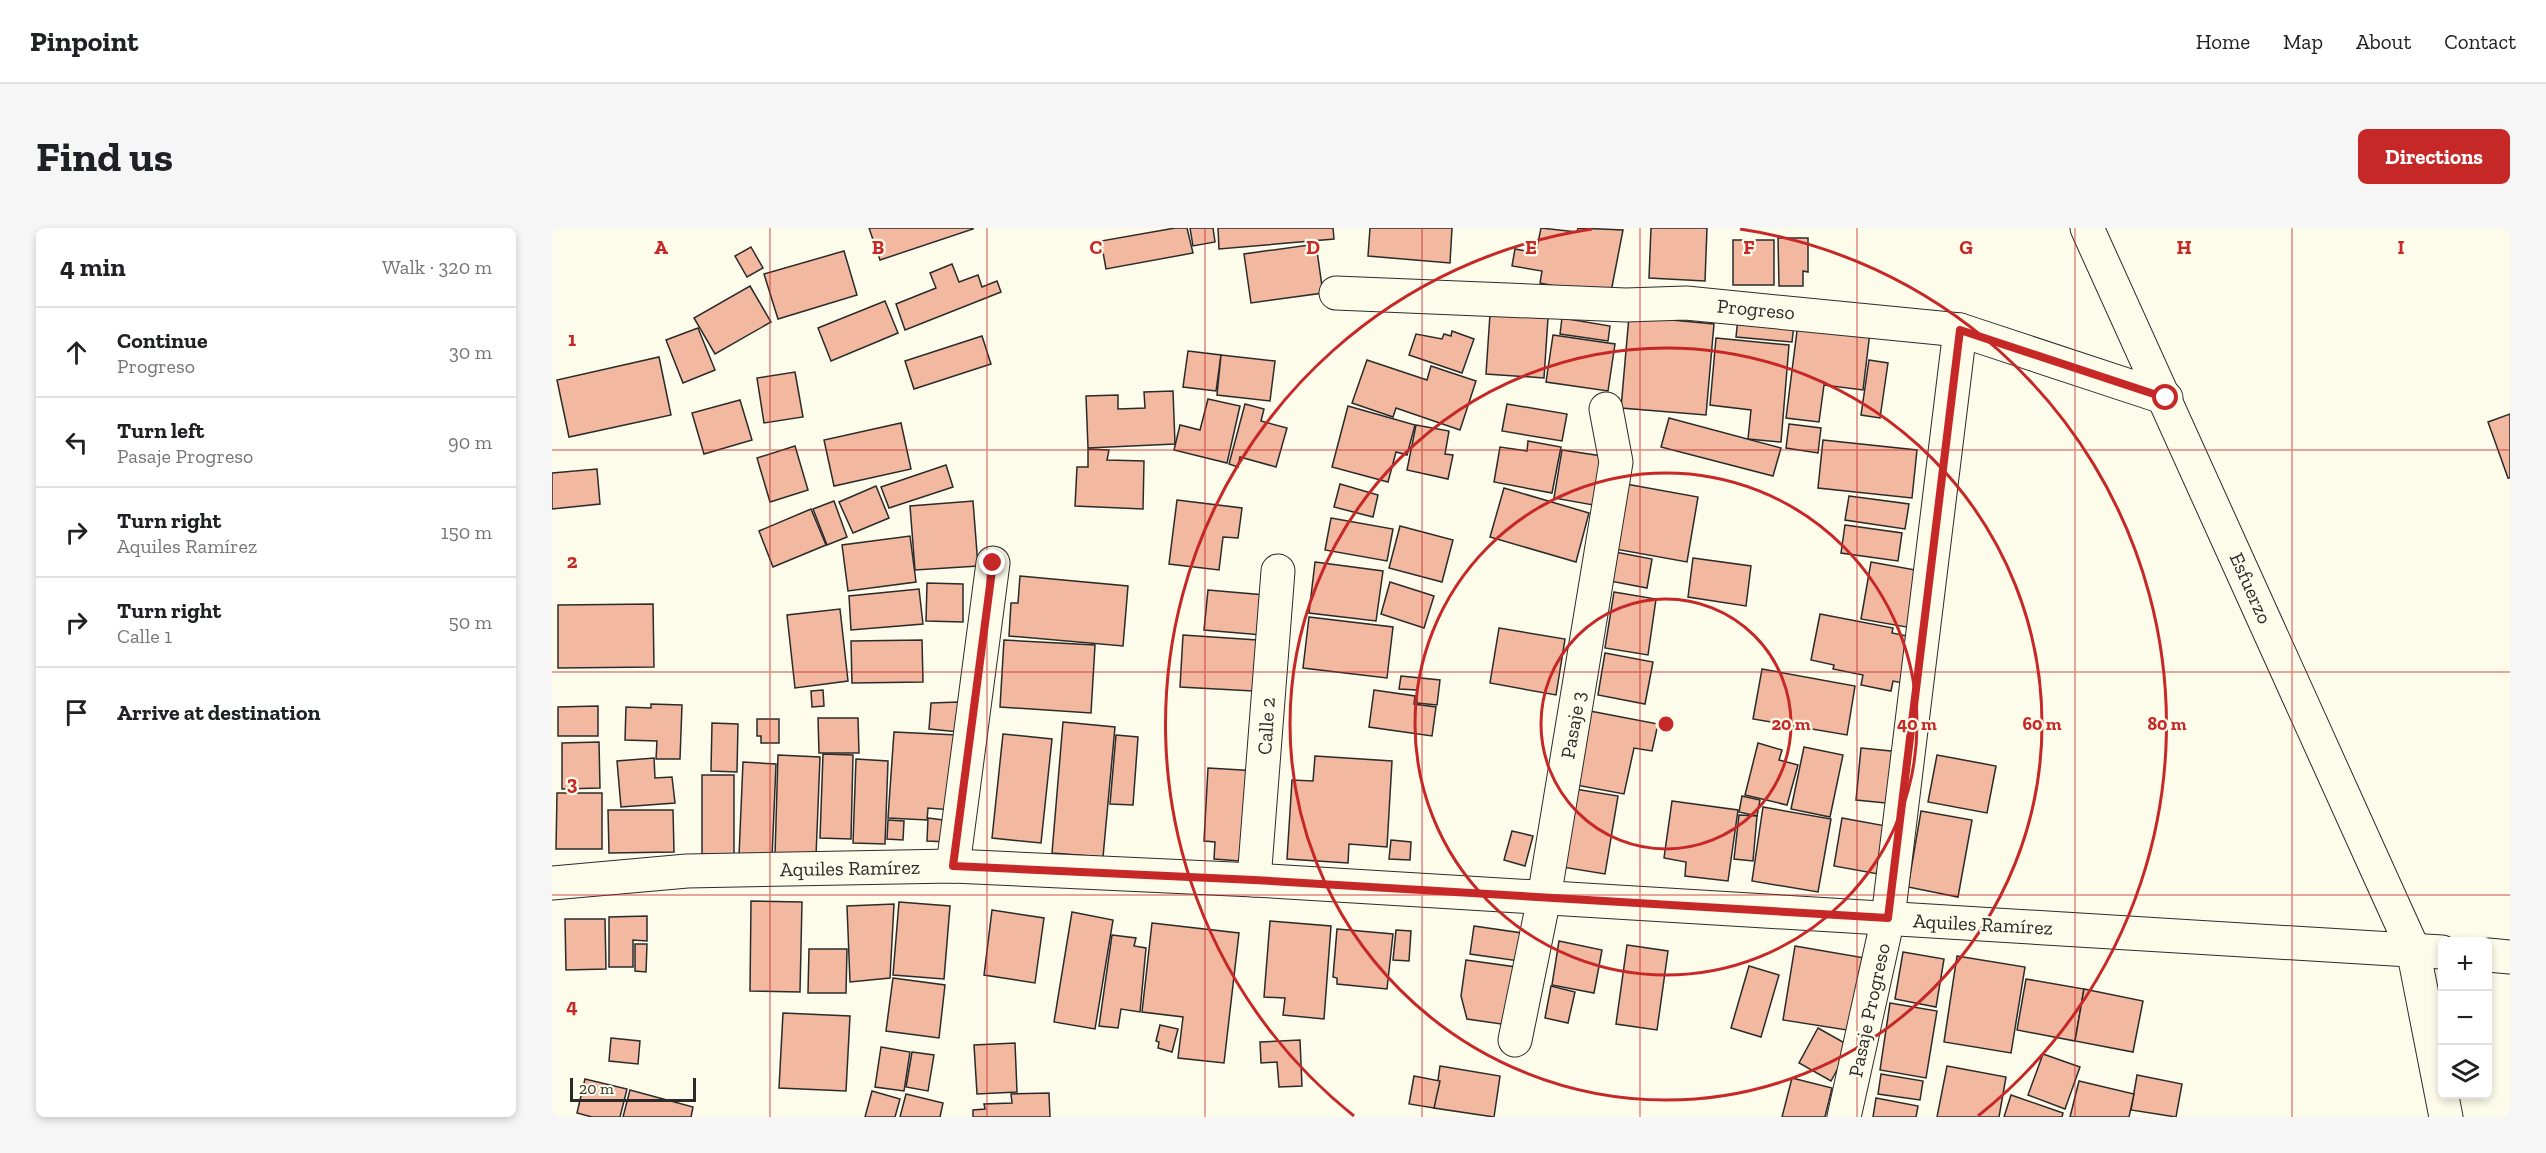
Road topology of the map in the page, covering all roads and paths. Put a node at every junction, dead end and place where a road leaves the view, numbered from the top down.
1 (2087, 228) edge
2 (1336, 293) dead end
3 (1960, 330) junction
4 (2166, 398) junction
5 (1606, 409) dead end
6 (993, 563) dead end
7 (1278, 571) dead end
8 (953, 866) junction
9 (1254, 880) junction
10 (552, 884) edge
11 (1544, 898) junction
12 (1888, 918) junction
13 (2428, 951) edge
14 (2492, 955) edge
15 (2510, 957) edge
16 (1515, 1040) dead end
17 (1844, 1117) edge
18 (2446, 1117) edge

1 - 4 street, Esfuerzo
2 - 3 street, Progreso
3 - 4 street, Progreso
3 - 12 street, Pasaje Progreso
4 - 13 street, Esfuerzo
5 - 11 street, Pasaje 3
6 - 8 street
7 - 9 street, Calle 2
8 - 9 street, Aquiles Ramírez
8 - 10 street, Aquiles Ramírez
9 - 11 street, Aquiles Ramírez
11 - 12 street, Aquiles Ramírez
11 - 16 street, Pasaje 3
12 - 13 street, Aquiles Ramírez
12 - 17 street, Pasaje Progreso
13 - 18 street
14 - 15 street

